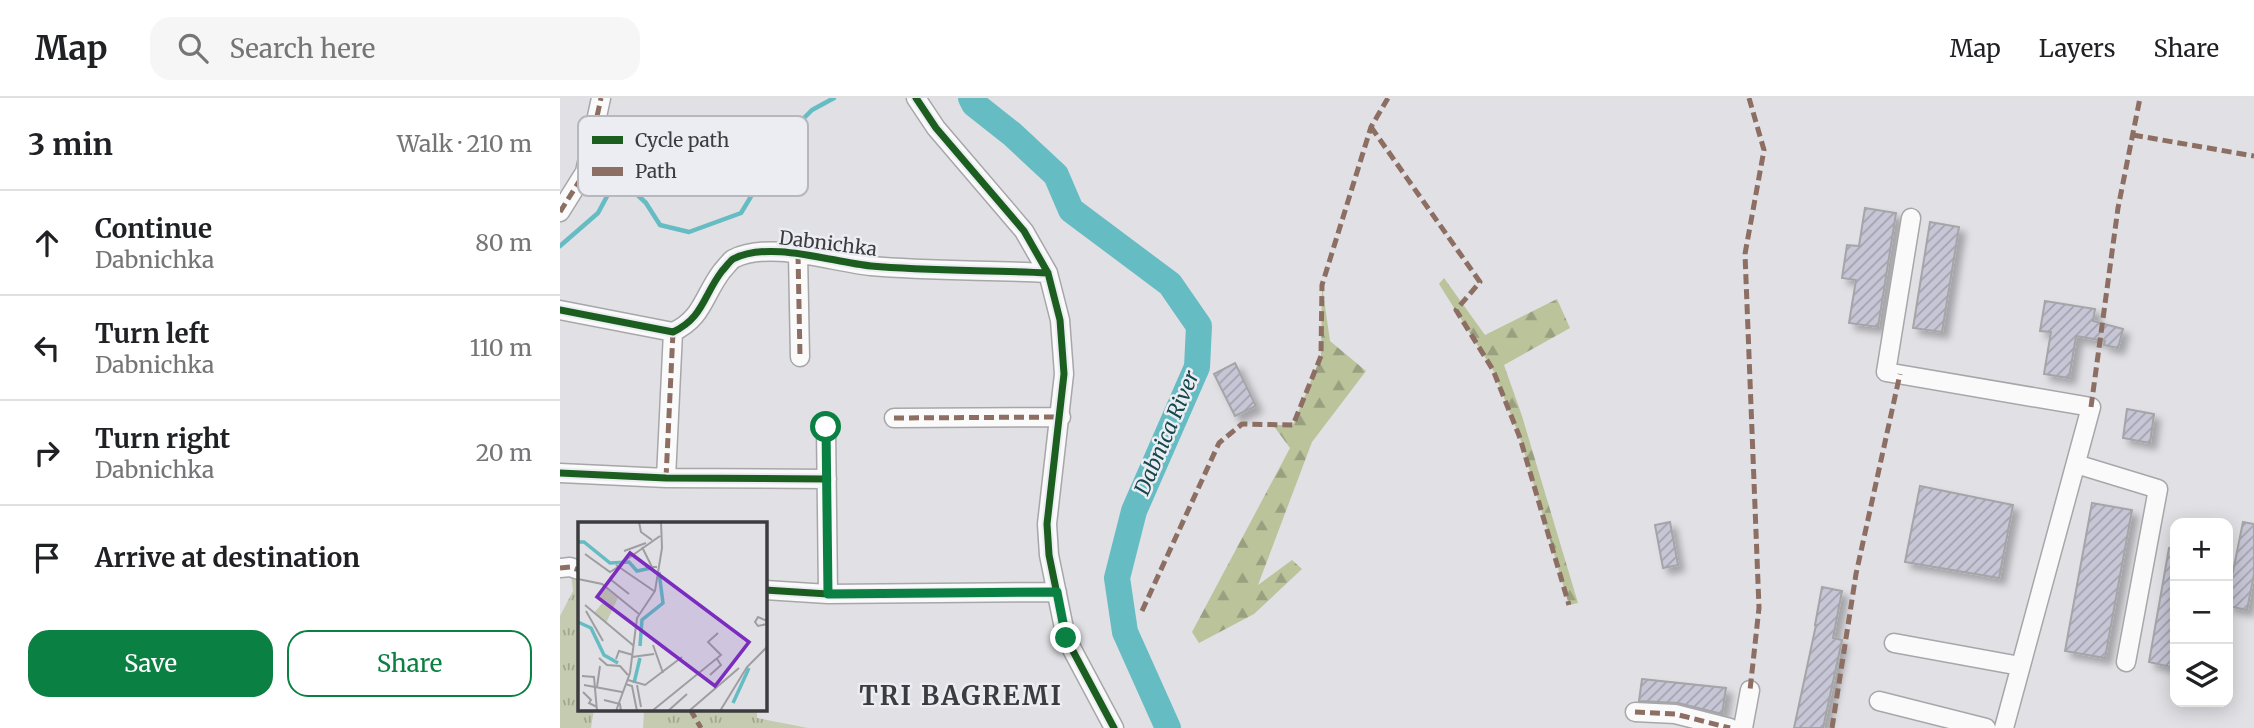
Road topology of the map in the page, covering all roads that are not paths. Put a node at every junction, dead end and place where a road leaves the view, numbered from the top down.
1 (601, 98) edge
2 (916, 98) edge
3 (597, 116) edge
4 (578, 183) edge
5 (560, 212) edge
6 (1911, 218) dead end
7 (798, 254) junction
8 (1048, 273) junction
9 (560, 310) edge
10 (673, 332) junction
11 (800, 357) dead end
12 (1060, 417) junction
13 (894, 418) dead end
14 (826, 427) dead end
15 (2076, 464) junction
16 (560, 473) edge
17 (666, 478) junction
18 (827, 479) junction
19 (560, 568) edge
20 (578, 570) edge
21 (766, 590) edge
22 (1057, 592) junction
23 (828, 594) junction
24 (1894, 643) dead end
25 (2126, 662) dead end
26 (2020, 666) junction
27 (1750, 691) dead end
28 (1879, 701) dead end
29 (1635, 712) dead end
30 (1114, 728) edge
31 (1730, 728) edge
32 (1743, 728) edge
33 (1986, 728) edge
34 (2004, 728) edge

1 - 3 street
2 - 8 street
4 - 5 street
6 - 15 street
7 - 8 street, Dabnichka
7 - 10 street, Dabnichka
7 - 11 street
8 - 12 street
9 - 10 street
10 - 17 street
12 - 13 street
12 - 22 street
14 - 18 street
15 - 25 street
15 - 26 street
16 - 17 street
17 - 18 street
18 - 23 street
19 - 20 street
21 - 23 street
22 - 23 street
22 - 30 street
24 - 26 street
26 - 34 street
27 - 32 street
28 - 33 street
29 - 31 street

